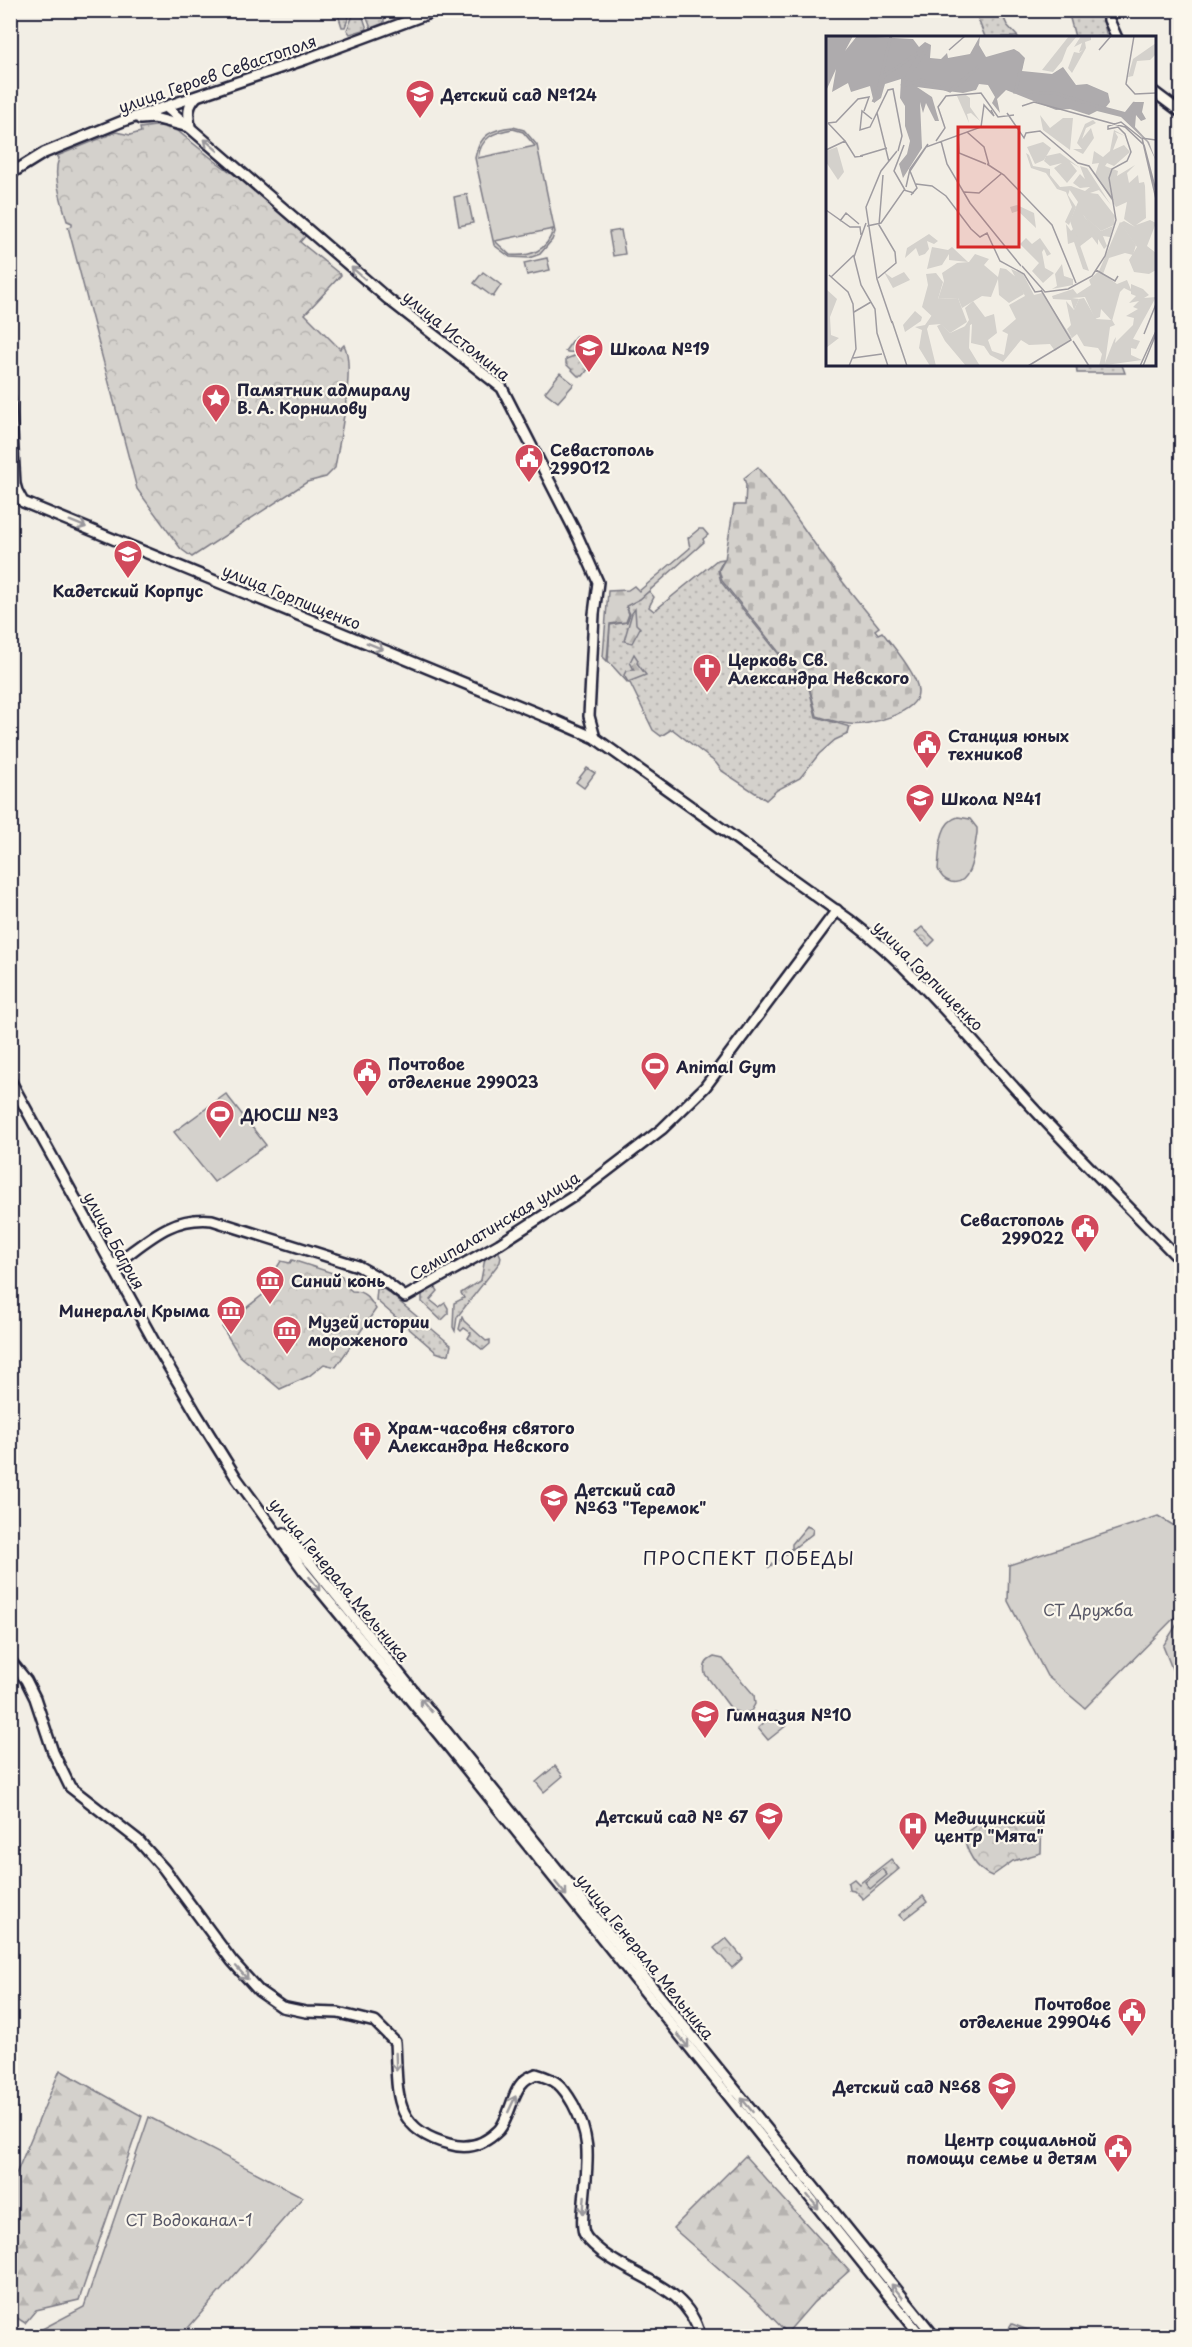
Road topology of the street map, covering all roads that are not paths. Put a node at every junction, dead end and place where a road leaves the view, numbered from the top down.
1 (438, 10) edge
2 (1108, 10) edge
3 (1116, 36) edge
4 (1156, 93) edge
5 (196, 97) junction
6 (166, 107) junction
7 (1182, 113) edge
8 (123, 121) junction
9 (190, 127) junction
10 (10, 174) edge
11 (10, 398) edge
12 (590, 719) junction
13 (573, 728) junction
14 (595, 738) junction
15 (837, 910) junction
16 (10, 1080) edge
17 (1182, 1262) edge
18 (112, 1266) junction
19 (256, 1503) joint
20 (10, 1660) edge
21 (472, 1770) junction
22 (700, 2337) edge
23 (921, 2337) edge
24 (934, 2337) edge

1 - 5 main road, улица Героев Севастополя
2 - 3 main road
4 - 7 main road
5 - 6 main road, улица Героев Севастополя
5 - 9 main road
6 - 8 main road, улица Героев Севастополя
6 - 9 main road, улица Истомина
8 - 9 main road
8 - 10 main road, улица Героев Севастополя
12 -> 9 main road, улица Истомина
11 -> 13 main road, улица Горпищенко
12 - 13 main road
12 - 14 main road, улица Истомина
13 - 14 main road, улица Горпищенко
14 - 15 main road, улица Горпищенко
15 - 17 main road, улица Горпищенко
15 - 18 main road, Семипалатинская улица
16 - 18 main road, улица Багрия
18 - 19 main road, улица Багрия
19 - 21 main road, улица Генерала Мельника
20 -> 22 main road
21 -> 23 main road, улица Генерала Мельника
24 -> 21 main road, улица Генерала Мельника

